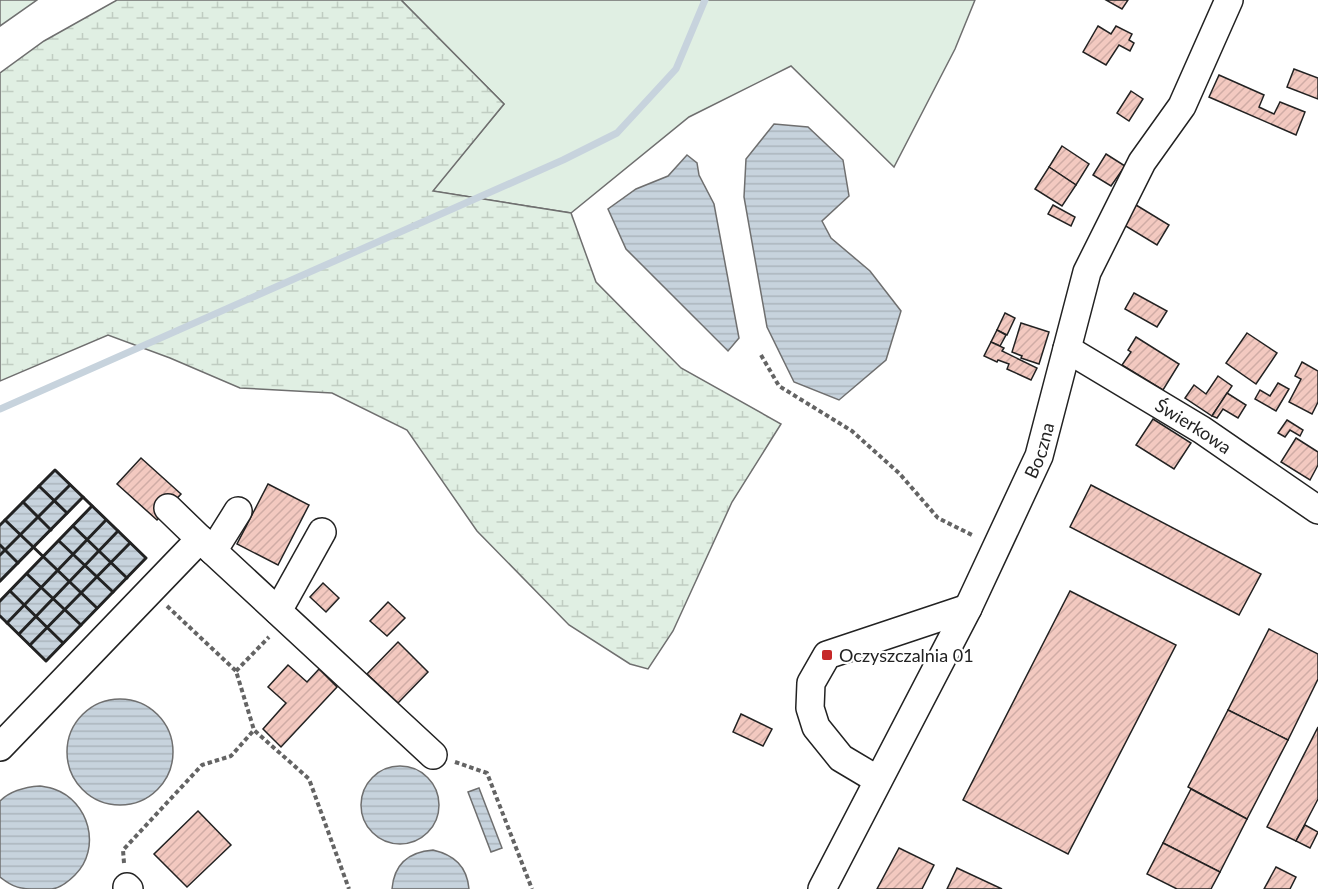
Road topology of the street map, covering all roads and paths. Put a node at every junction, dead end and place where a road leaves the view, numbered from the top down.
1 (1229, 0) edge
2 (1067, 349) junction
3 (761, 355) dead end
4 (168, 508) dead end
5 (1318, 510) edge
6 (238, 511) dead end
7 (322, 532) dead end
8 (206, 545) junction
9 (996, 547) junction
10 (150, 590) junction
11 (968, 608) junction
12 (278, 611) junction
13 (236, 671) junction
14 (254, 730) junction
15 (0, 747) edge
16 (433, 755) joint
17 (878, 780) junction
18 (128, 888) edge
19 (349, 889) edge
20 (532, 889) edge
21 (822, 889) edge

1 - 2 street, Boczna
2 - 5 street, Świerkowa
2 - 9 street, Boczna
3 - 9 path
4 - 8 street
6 - 8 street
7 - 12 street
8 - 10 street
8 - 12 street
9 - 11 street, Boczna
10 - 13 path
10 - 15 street
11 - 17 street, Boczna
11 - 17 street
12 - 13 path
12 - 16 street
13 - 14 path
14 - 18 path
14 - 19 path
16 - 20 path
17 - 21 street, Boczna

